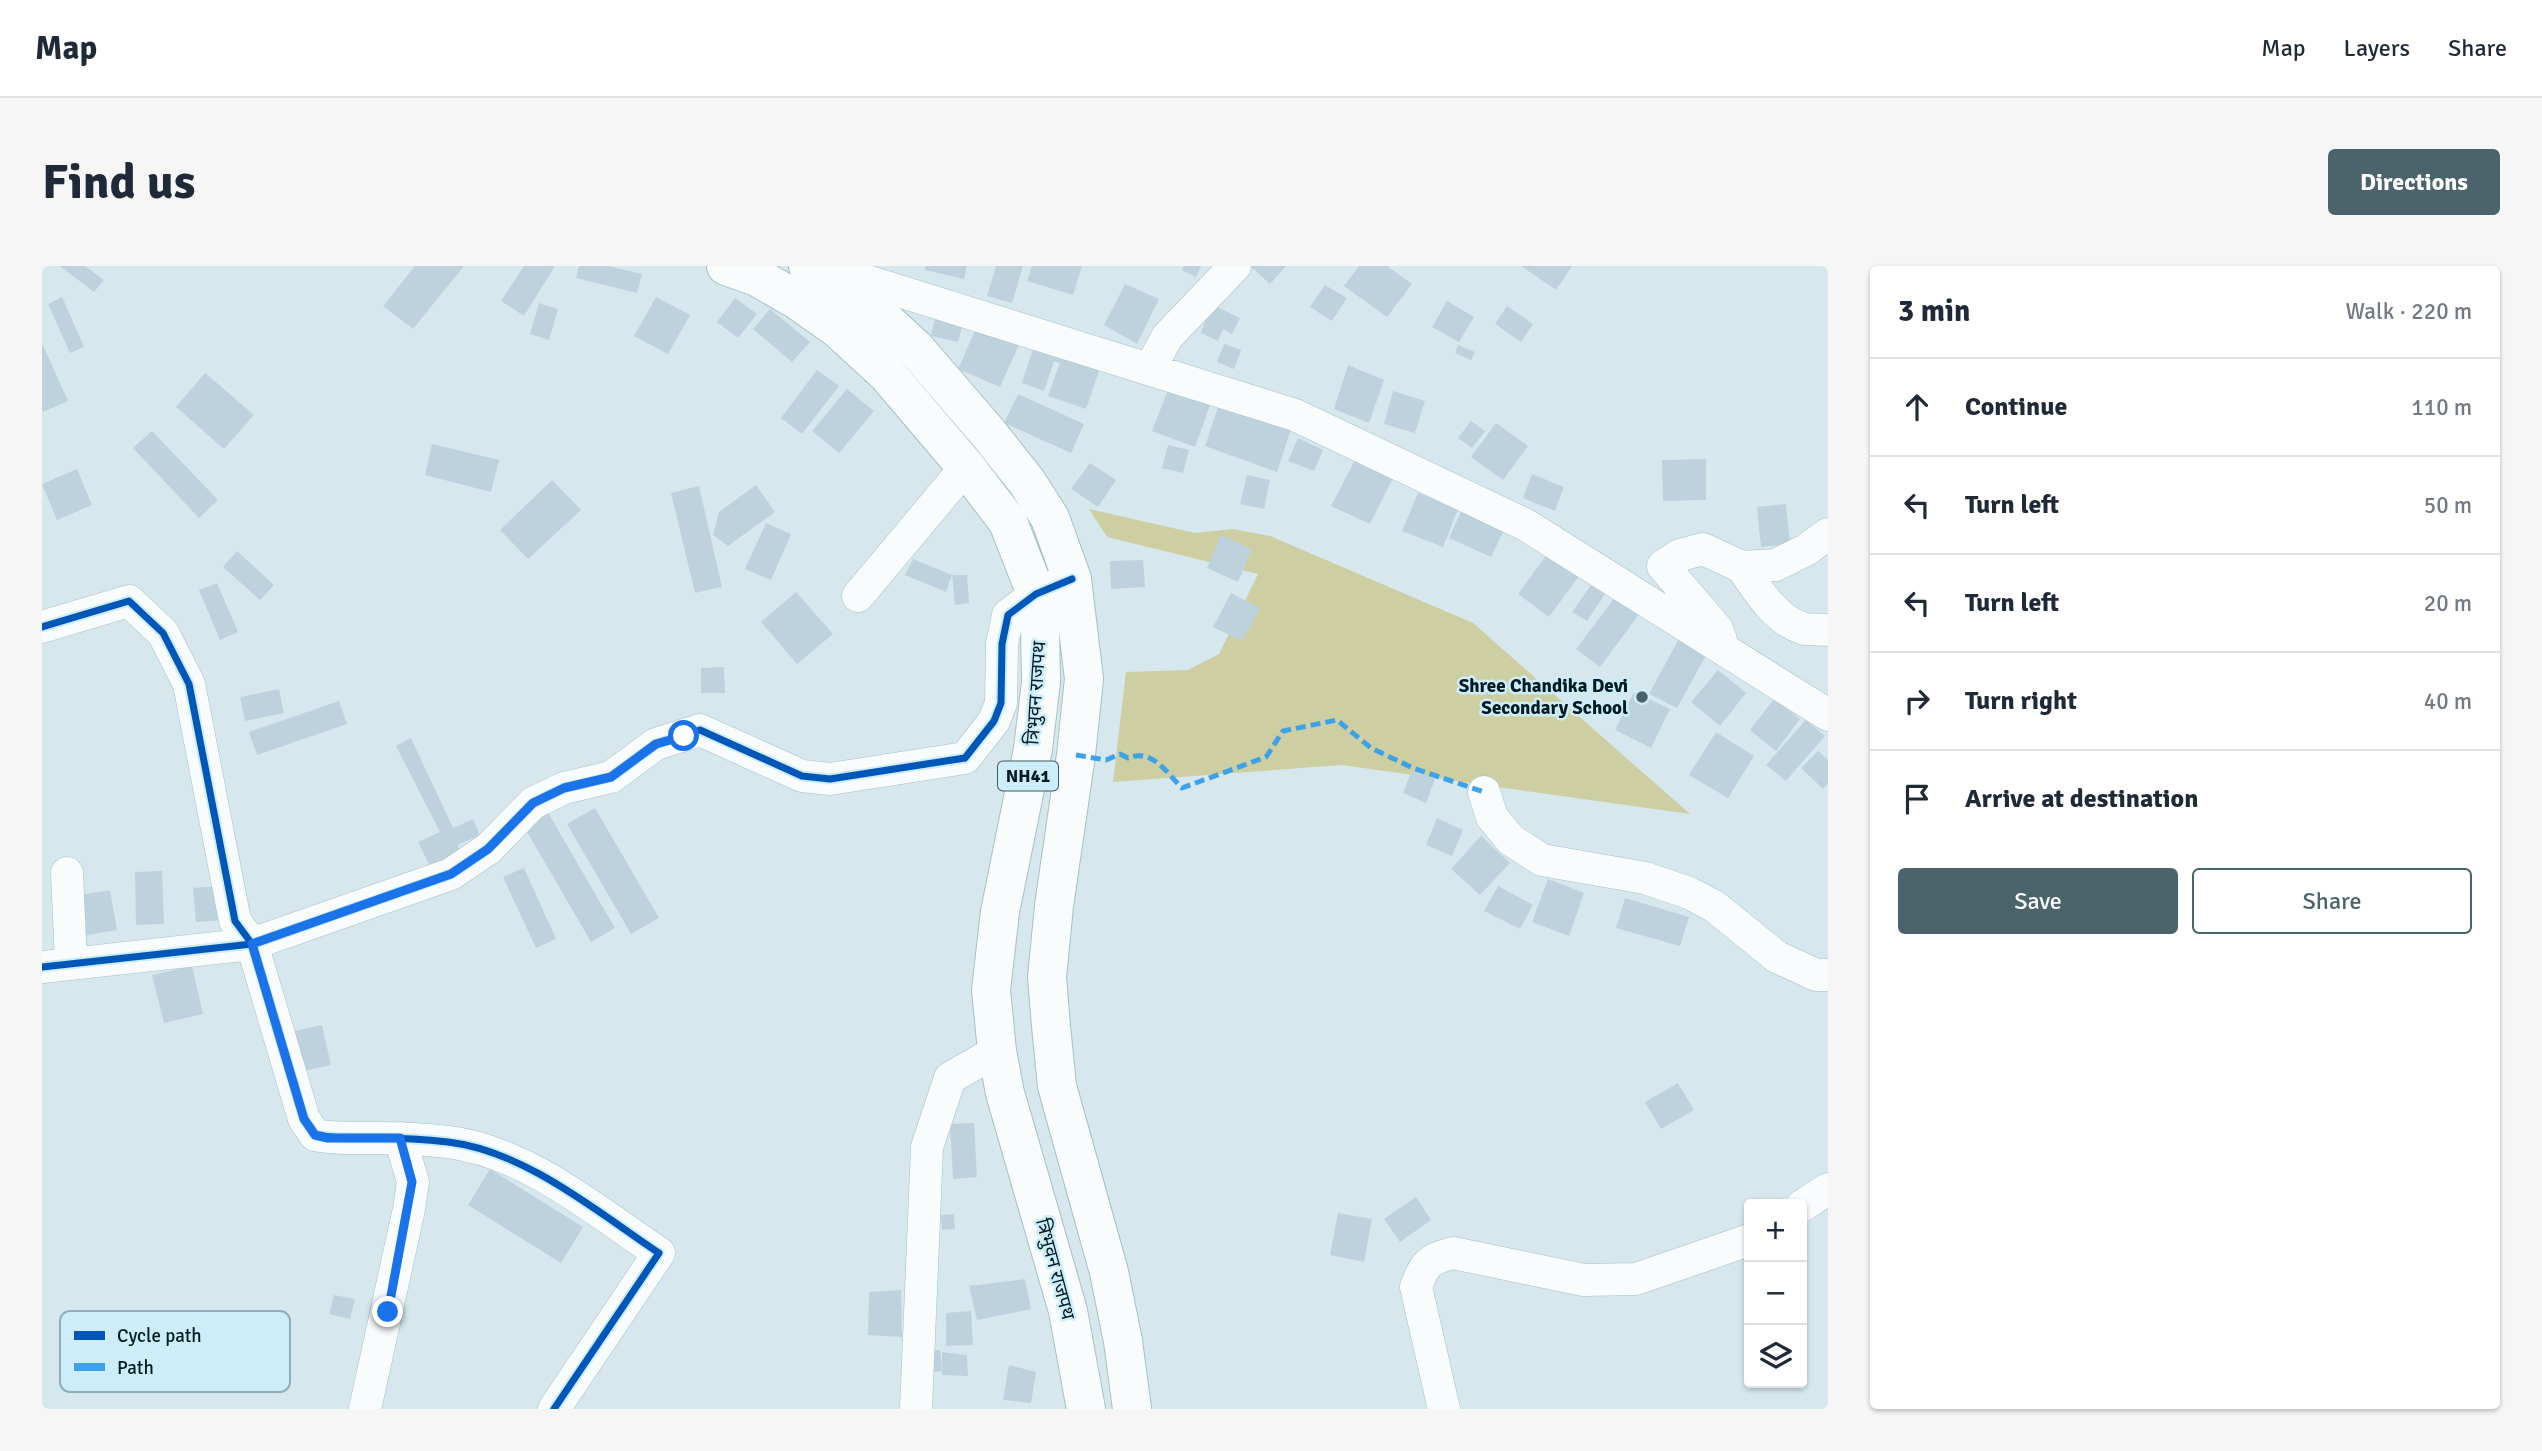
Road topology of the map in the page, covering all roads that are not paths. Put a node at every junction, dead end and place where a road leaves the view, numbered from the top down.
1 (726, 266) edge
2 (1235, 266) edge
3 (838, 272) edge
4 (808, 308) junction
5 (1150, 369) junction
6 (966, 467) junction
7 (1828, 534) edge
8 (1742, 567) junction
9 (1072, 579) junction
10 (1037, 594) junction
11 (858, 596) dead end
12 (42, 627) edge
13 (1828, 630) edge
14 (1726, 651) junction
15 (1828, 715) edge
16 (1484, 792) dead end
17 (67, 873) dead end
18 (252, 944) junction
19 (56, 964) edge
20 (1828, 975) edge
21 (997, 1051) junction
22 (400, 1138) junction
23 (1828, 1189) edge
24 (1807, 1203) edge
25 (1744, 1242) edge
26 (365, 1409) edge
27 (554, 1409) edge
28 (916, 1409) edge
29 (1086, 1409) edge
30 (1132, 1409) edge
31 (1444, 1409) edge

1 - 4 highway, त्रिभुवन राजपथ / NH41
2 - 5 street
3 - 4 highway
3 - 5 street
3 - 9 highway, त्रिभुवन राजपथ / NH41
4 - 6 highway, त्रिभुवन राजपथ / NH41
5 - 14 street
6 - 10 highway, त्रिभुवन राजपथ / NH41
6 - 11 street
7 - 8 street
8 - 13 street
8 - 14 street
9 - 10 street
9 - 30 highway, त्रिभुवन राजपथ / NH41
10 - 18 street
10 - 21 highway, त्रिभुवन राजपथ / NH41
12 - 18 street
14 - 15 street
16 - 20 street
17 - 19 street
18 - 19 street
18 - 22 street
21 - 28 street
21 - 29 highway, त्रिभुवन राजपथ / NH41
22 - 26 street
22 - 27 street
23 - 24 street
25 - 31 street

